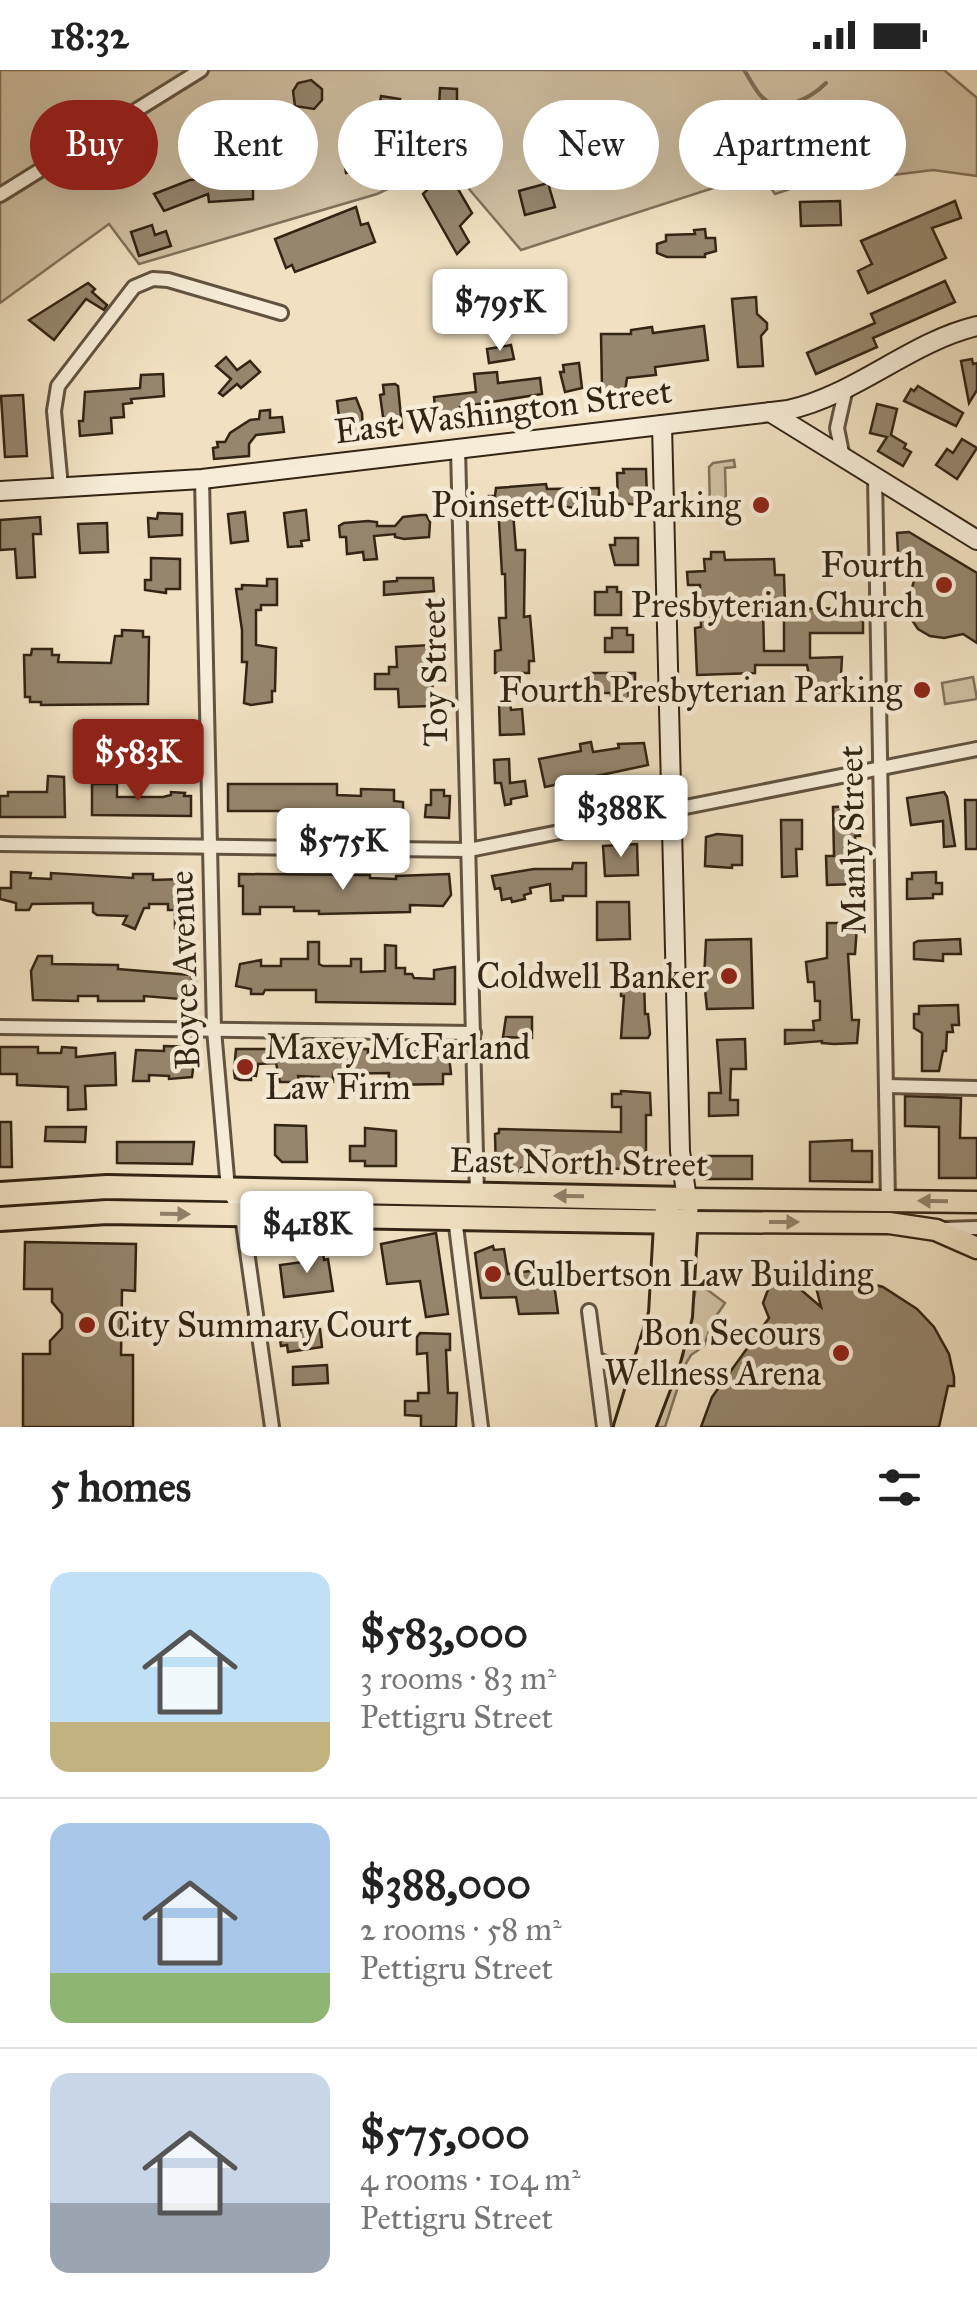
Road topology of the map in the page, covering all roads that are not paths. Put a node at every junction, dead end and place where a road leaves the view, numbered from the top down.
1 (201, 70) edge
2 (0, 195) edge
3 (281, 313) dead end
4 (977, 326) edge
5 (846, 388) junction
6 (770, 412) junction
7 (662, 425) junction
8 (458, 449) junction
9 (844, 458) junction
10 (875, 477) junction
11 (202, 479) junction
12 (61, 487) junction
13 (0, 490) edge
14 (977, 540) edge
15 (977, 749) edge
16 (880, 769) junction
17 (670, 810) junction
18 (0, 844) edge
19 (209, 846) junction
20 (469, 850) junction
21 (0, 1027) edge
22 (214, 1030) junction
23 (474, 1033) junction
24 (886, 1086) junction
25 (977, 1088) edge
26 (228, 1189) junction
27 (0, 1194) edge
28 (478, 1194) junction
29 (888, 1202) junction
30 (977, 1202) edge
31 (677, 1210) junction
32 (242, 1216) junction
33 (455, 1218) junction
34 (0, 1220) edge
35 (977, 1228) edge
36 (936, 1230) junction
37 (977, 1248) edge
38 (589, 1311) dead end
39 (596, 1359) junction
40 (648, 1359) junction
41 (272, 1427) edge
42 (481, 1427) edge
43 (604, 1427) edge
44 (626, 1427) edge
45 (643, 1427) edge

1 - 2 street
3 - 12 street
4 - 5 street, East Washington Street
5 - 6 street, East Washington Street
5 - 9 street
6 - 7 street, East Washington Street
6 - 9 street
7 - 8 street, East Washington Street
7 - 17 street
8 - 11 street, East Washington Street
8 - 20 street, Toy Street
9 - 10 street
10 - 14 street
10 - 16 street, Manly Street
11 - 12 street, East Washington Street
11 - 19 street, Boyce Avenue
12 - 13 street, East Washington Street
15 - 16 street
16 - 17 street
16 - 24 street, Manly Street
17 - 20 street
17 - 31 street
18 - 19 street
19 - 20 street
19 - 22 street, Boyce Avenue
20 - 23 street, Toy Street
21 - 22 street
22 - 23 street
22 - 26 street, Boyce Avenue
23 - 28 street, Toy Street
24 - 25 street
24 - 29 street, Manly Street
26 - 27 highway, East North Street
26 - 28 highway, East North Street
26 - 32 street, Boyce Avenue
31 -> 28 highway, East North Street
30 -> 29 main road, East North Street
29 - 31 main road, East North Street
31 - 33 highway, East North Street
31 -> 36 main road
31 - 40 highway
31 - 45 highway
32 - 33 highway, East North Street
34 -> 32 highway, East North Street
32 - 41 street, Boyce Avenue
33 - 42 street
35 - 36 street
36 - 37 main road
38 - 39 street
39 - 40 street
39 - 43 street
40 - 44 highway

